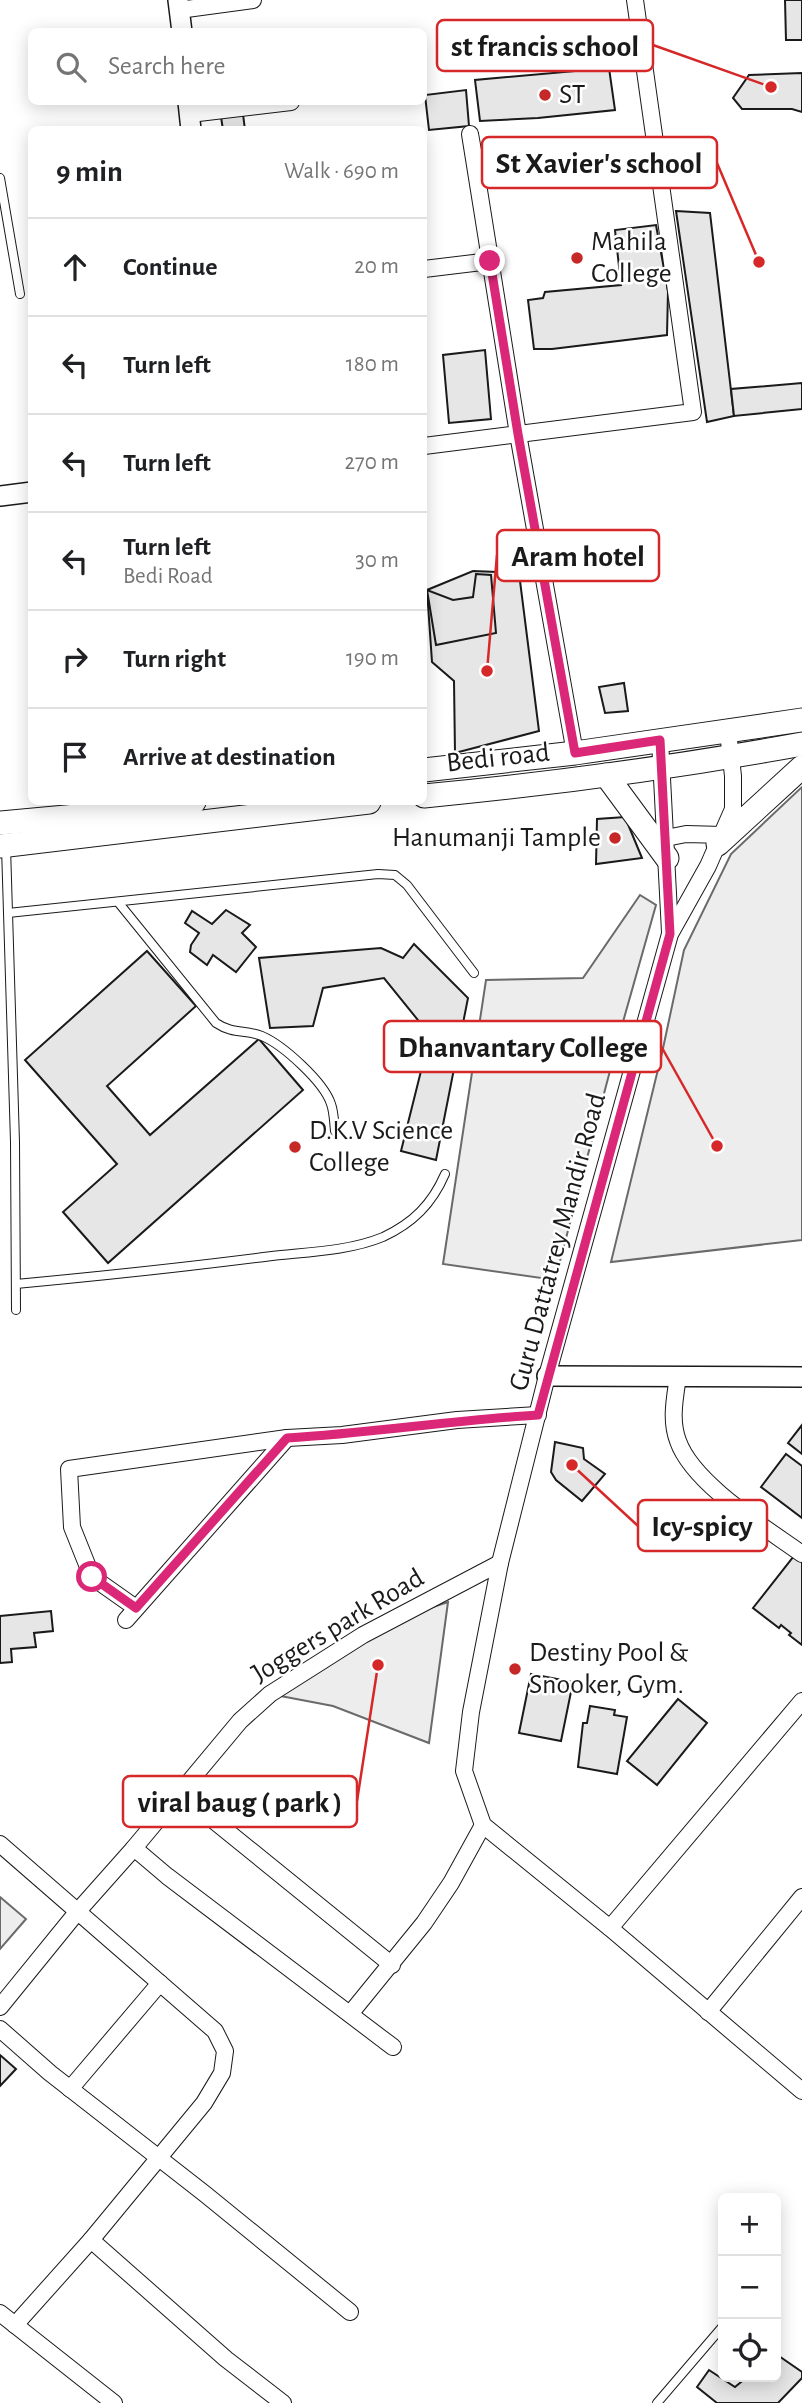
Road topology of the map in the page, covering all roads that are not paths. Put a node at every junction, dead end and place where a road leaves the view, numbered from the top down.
1 (253, 0) edge
2 (635, 0) edge
3 (179, 5) edge
4 (182, 28) edge
5 (268, 105) edge
6 (190, 115) edge
7 (475, 162) dead end
8 (0, 178) edge
9 (490, 261) junction
10 (427, 269) edge
11 (20, 294) dead end
12 (518, 434) junction
13 (427, 446) edge
14 (28, 492) edge
15 (0, 496) edge
16 (802, 720) edge
17 (728, 732) junction
18 (660, 740) junction
19 (802, 744) edge
20 (575, 753) junction
21 (731, 757) junction
22 (662, 767) junction
23 (802, 767) edge
24 (427, 770) edge
25 (606, 775) junction
26 (427, 796) edge
27 (142, 805) edge
28 (322, 805) edge
29 (108, 807) edge
30 (275, 808) edge
31 (2, 838) edge
32 (720, 839) junction
33 (667, 848) junction
34 (118, 902) junction
35 (8, 913) junction
36 (670, 934) junction
37 (474, 974) dead end
38 (335, 1131) dead end
39 (445, 1174) dead end
40 (16, 1284) junction
41 (16, 1310) dead end
42 (547, 1376) junction
43 (678, 1377) junction
44 (802, 1377) edge
45 (538, 1415) junction
46 (287, 1438) junction
47 (802, 1554) edge
48 (500, 1563) junction
49 (802, 1701) edge
50 (180, 1794) junction
51 (483, 1825) junction
52 (0, 1844) edge
53 (134, 1848) junction
54 (802, 1897) edge
55 (78, 1911) junction
56 (610, 1928) junction
57 (392, 1965) junction
58 (160, 1983) junction
59 (0, 2007) edge
60 (708, 2012) junction
61 (350, 2014) junction
62 (0, 2029) edge
63 (393, 2047) dead end
64 (69, 2089) junction
65 (802, 2091) edge
66 (159, 2160) junction
67 (92, 2240) junction
68 (350, 2312) dead end
69 (0, 2313) edge
70 (15, 2325) junction
71 (718, 2332) edge
72 (114, 2403) edge
73 (283, 2403) edge
74 (657, 2403) edge

1 - 3 street
2 - 12 street
3 - 4 street
5 - 6 street
7 - 9 street
8 - 11 lane
9 - 10 street
9 - 12 street
12 - 13 street
12 - 20 street
14 - 15 street
16 - 17 main road, Bedi road
17 - 18 main road, Bedi road
17 - 21 street, Guru Dattatrey Mandir Road
18 - 20 main road, Bedi road
18 - 22 street, Guru Dattatrey Mandir Road
19 - 21 main road, Bedi road
20 - 24 main road, Bedi road
21 - 22 main road, Bedi road
21 - 32 street, Guru Dattatrey Mandir Road
22 - 25 main road, Bedi road
22 - 33 street, Guru Dattatrey Mandir Road
23 - 32 main road
25 - 26 main road, Bedi road
25 - 33 main road
27 - 29 main road
28 - 30 main road
29 - 31 main road
30 - 31 main road
31 - 35 lane
32 - 33 street
32 - 36 street, Guru Dattatrey Mandir Road
33 - 36 street, Guru Dattatrey Mandir Road
34 - 35 lane
34 - 37 lane
34 - 38 lane
35 - 40 lane
36 - 42 street, Guru Dattatrey Mandir Road
39 - 40 lane
40 - 41 lane
42 - 43 street
42 - 45 street, Guru Dattatrey Mandir Road
43 - 44 street
43 - 47 street
45 - 46 street
45 - 48 street, Guru Dattatrey Mandir Road
46 - 46 street
48 - 50 street, Joggers park Road
48 - 51 street, Guru Dattatrey Mandir Road
49 - 56 street
50 - 53 street, Joggers park Road
50 - 57 street
51 - 56 street
51 - 57 street
52 - 55 street
53 - 55 street, Joggers park Road
53 - 61 street
54 - 60 street
55 - 58 street
55 - 59 street, Joggers park Road
56 - 60 street
57 - 61 street
58 - 64 street
58 - 66 street
60 - 65 street
61 - 63 street
62 - 64 street
64 - 66 street
66 - 67 street
66 - 68 street
67 - 70 street
67 - 73 street
69 - 70 street
70 - 72 street
71 - 74 lane

